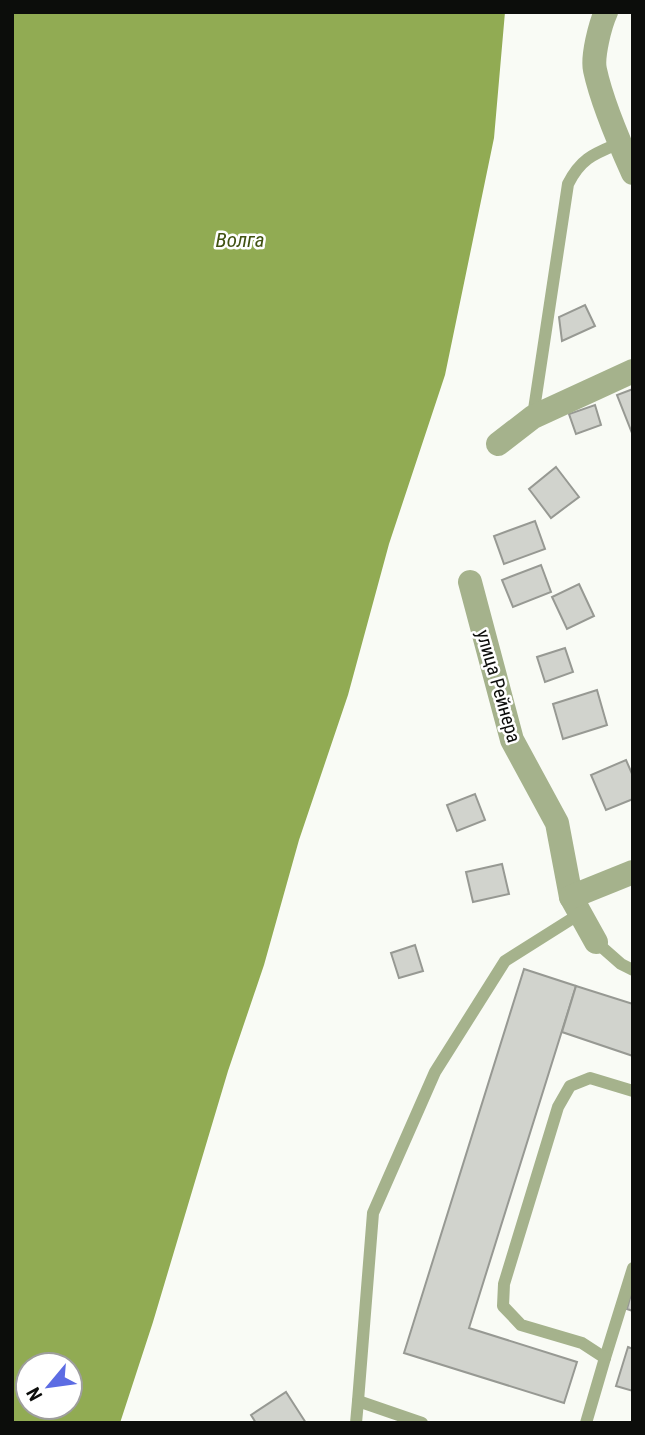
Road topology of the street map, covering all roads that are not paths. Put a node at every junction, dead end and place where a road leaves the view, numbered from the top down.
1 (606, 12) edge
2 (620, 143) junction
3 (633, 173) edge
4 (633, 370) edge
5 (533, 417) junction
6 (498, 444) dead end
7 (470, 582) dead end
8 (633, 872) edge
9 (576, 905) junction
10 (596, 942) joint
11 (633, 970) edge
12 (633, 1091) edge
13 (633, 1268) edge
14 (605, 1358) junction
15 (358, 1401) junction
16 (356, 1423) edge
17 (422, 1423) edge
18 (586, 1423) edge

1 - 2 street
2 - 3 street
2 - 5 lane
4 - 5 street
5 - 6 street
7 - 9 street, улица Рейнера
8 - 9 street
9 - 10 street, улица Рейнера
9 - 15 lane
10 - 11 lane
12 - 14 lane
13 - 14 lane
14 - 18 lane
15 - 16 lane
15 - 17 lane

